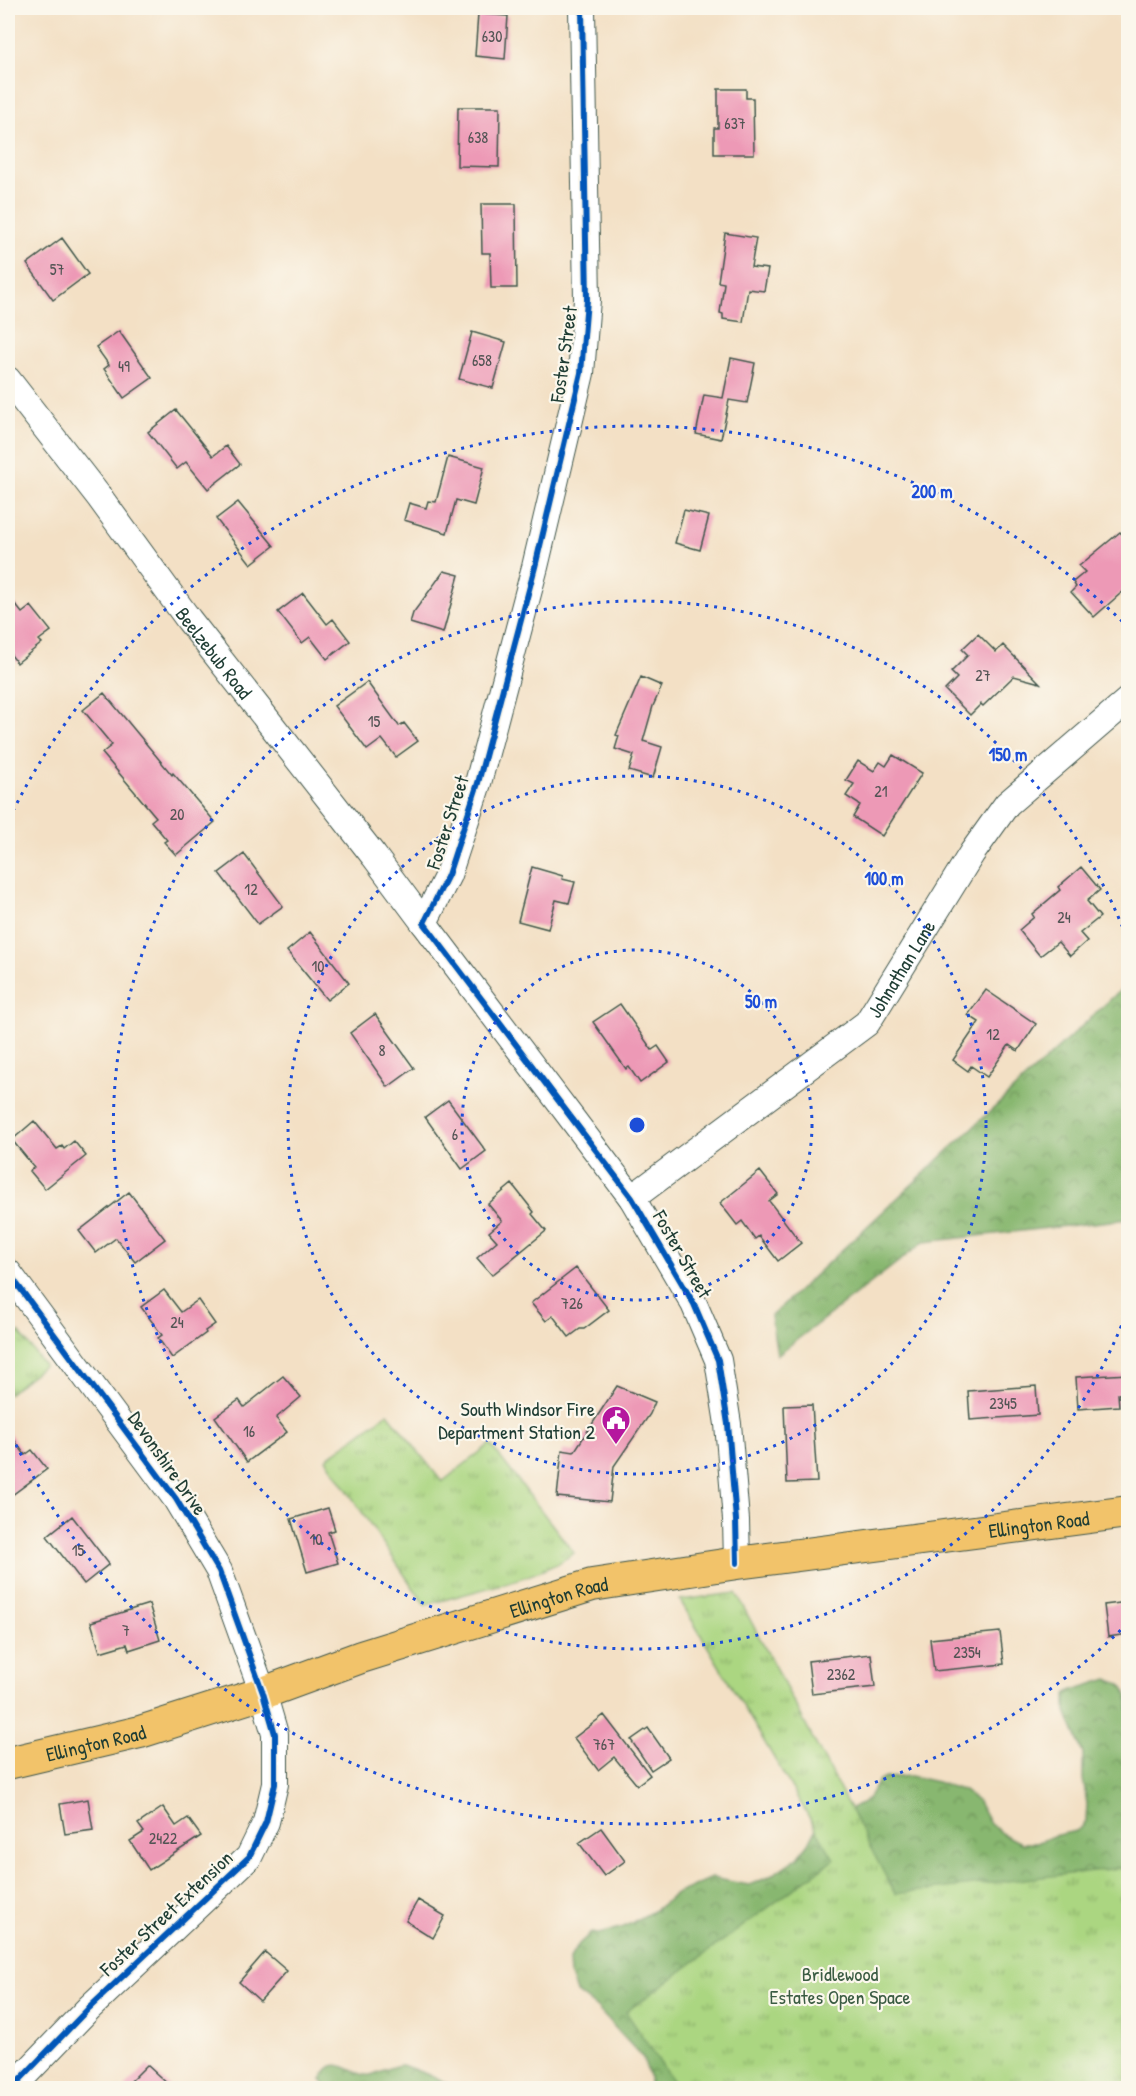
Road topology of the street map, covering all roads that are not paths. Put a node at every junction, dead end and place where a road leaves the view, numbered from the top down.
1 (582, 8) edge
2 (8, 380) edge
3 (1128, 700) edge
4 (424, 923) junction
5 (632, 1198) junction
6 (8, 1272) edge
7 (1128, 1512) edge
8 (737, 1563) junction
9 (263, 1693) junction
10 (8, 1763) edge
11 (12, 2088) edge

1 - 4 street, Foster Street
2 - 4 street, Beelzebub Road
3 - 5 street, Johnathan Lane
4 - 5 street, Foster Street
5 - 8 street, Foster Street
6 - 9 street, Devonshire Drive
7 - 8 main road, Ellington Road
8 - 9 main road, Ellington Road
9 - 10 main road, Ellington Road
9 - 11 street, Foster Street Extension

